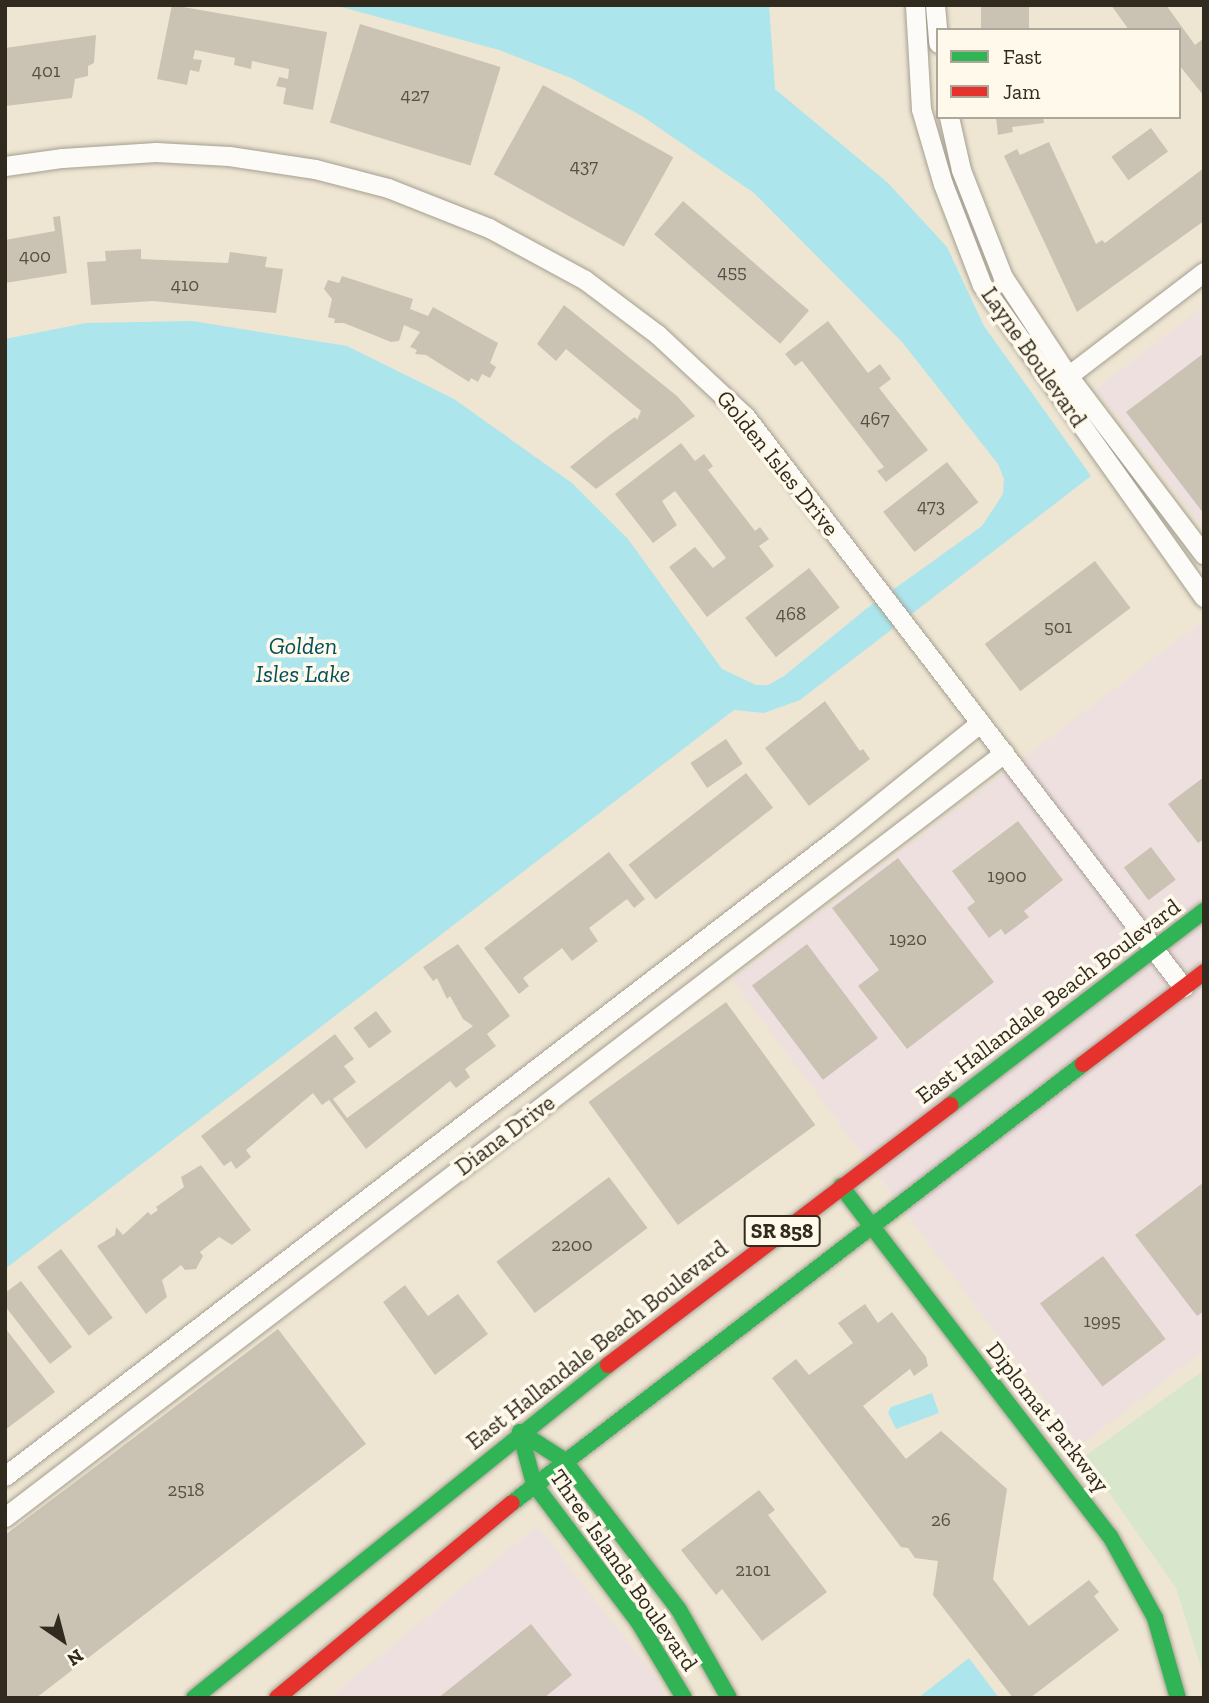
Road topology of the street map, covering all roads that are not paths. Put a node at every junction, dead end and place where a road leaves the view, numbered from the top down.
1 (915, 5) edge
2 (935, 5) edge
3 (937, 28) edge
4 (949, 119) edge
5 (5, 166) edge
6 (974, 233) junction
7 (1204, 272) edge
8 (1061, 382) junction
9 (1204, 555) edge
10 (1204, 597) edge
11 (980, 723) junction
12 (1004, 754) junction
13 (1204, 911) edge
14 (1154, 948) junction
15 (1204, 972) edge
16 (1184, 987) junction
17 (841, 1186) junction
18 (873, 1224) junction
19 (160, 1357) junction
20 (180, 1383) junction
21 (520, 1432) junction
22 (564, 1460) junction
23 (5, 1476) edge
24 (534, 1483) junction
25 (5, 1517) edge
26 (194, 1698) edge
27 (277, 1698) edge
28 (684, 1698) edge
29 (729, 1698) edge
30 (1178, 1698) edge

1 - 6 street, Layne Boulevard
2 - 3 street
4 - 6 street, Layne Boulevard
5 - 11 street, Golden Isles Drive
6 - 8 street, Layne Boulevard
7 - 8 street
8 - 9 street, Layne Boulevard
8 - 10 street, Layne Boulevard
11 - 12 street, Golden Isles Drive
11 - 19 street, Diana Drive
12 - 14 street, Golden Isles Drive
12 - 20 street, Diana Drive
13 - 14 main road, East Hallandale Beach Boulevard / SR 858
14 - 16 street, Golden Isles Drive
14 - 17 main road, East Hallandale Beach Boulevard / SR 858
15 - 16 main road, SR 858
16 - 18 main road, SR 858
17 - 18 main road, Diplomat Parkway
17 - 21 main road, East Hallandale Beach Boulevard / SR 858
18 - 22 main road, SR 858
18 - 30 main road, Diplomat Parkway
19 - 20 street
19 - 23 street, Diana Drive
20 - 25 street, Diana Drive
21 - 22 main road, Three Islands Boulevard
21 - 24 main road, Three Islands Boulevard
21 - 26 main road, East Hallandale Beach Boulevard / SR 858
22 - 24 main road, SR 858
22 - 29 main road, Three Islands Boulevard
24 - 27 main road, SR 858
24 - 28 main road, Three Islands Boulevard

